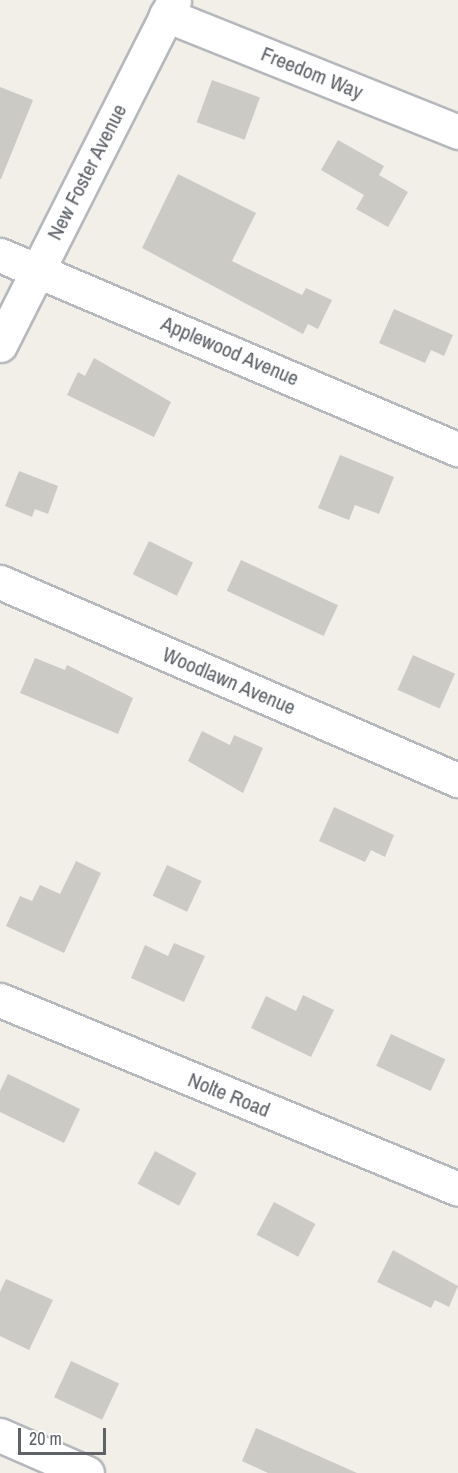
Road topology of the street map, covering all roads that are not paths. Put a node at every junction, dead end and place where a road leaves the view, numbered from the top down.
1 (170, 7) edge
2 (458, 132) edge
3 (0, 255) edge
4 (37, 270) junction
5 (0, 345) edge
6 (458, 449) edge
7 (0, 582) edge
8 (458, 780) edge
9 (0, 1000) edge
10 (458, 1189) edge
11 (0, 1435) edge
12 (87, 1473) edge

1 - 2 street, Freedom Way
1 - 4 street, New Foster Avenue
3 - 4 street, Applewood Avenue
4 - 5 street, New Foster Avenue
4 - 6 street, Applewood Avenue
7 - 8 street, Woodlawn Avenue
9 - 10 street, Nolte Road
11 - 12 street

